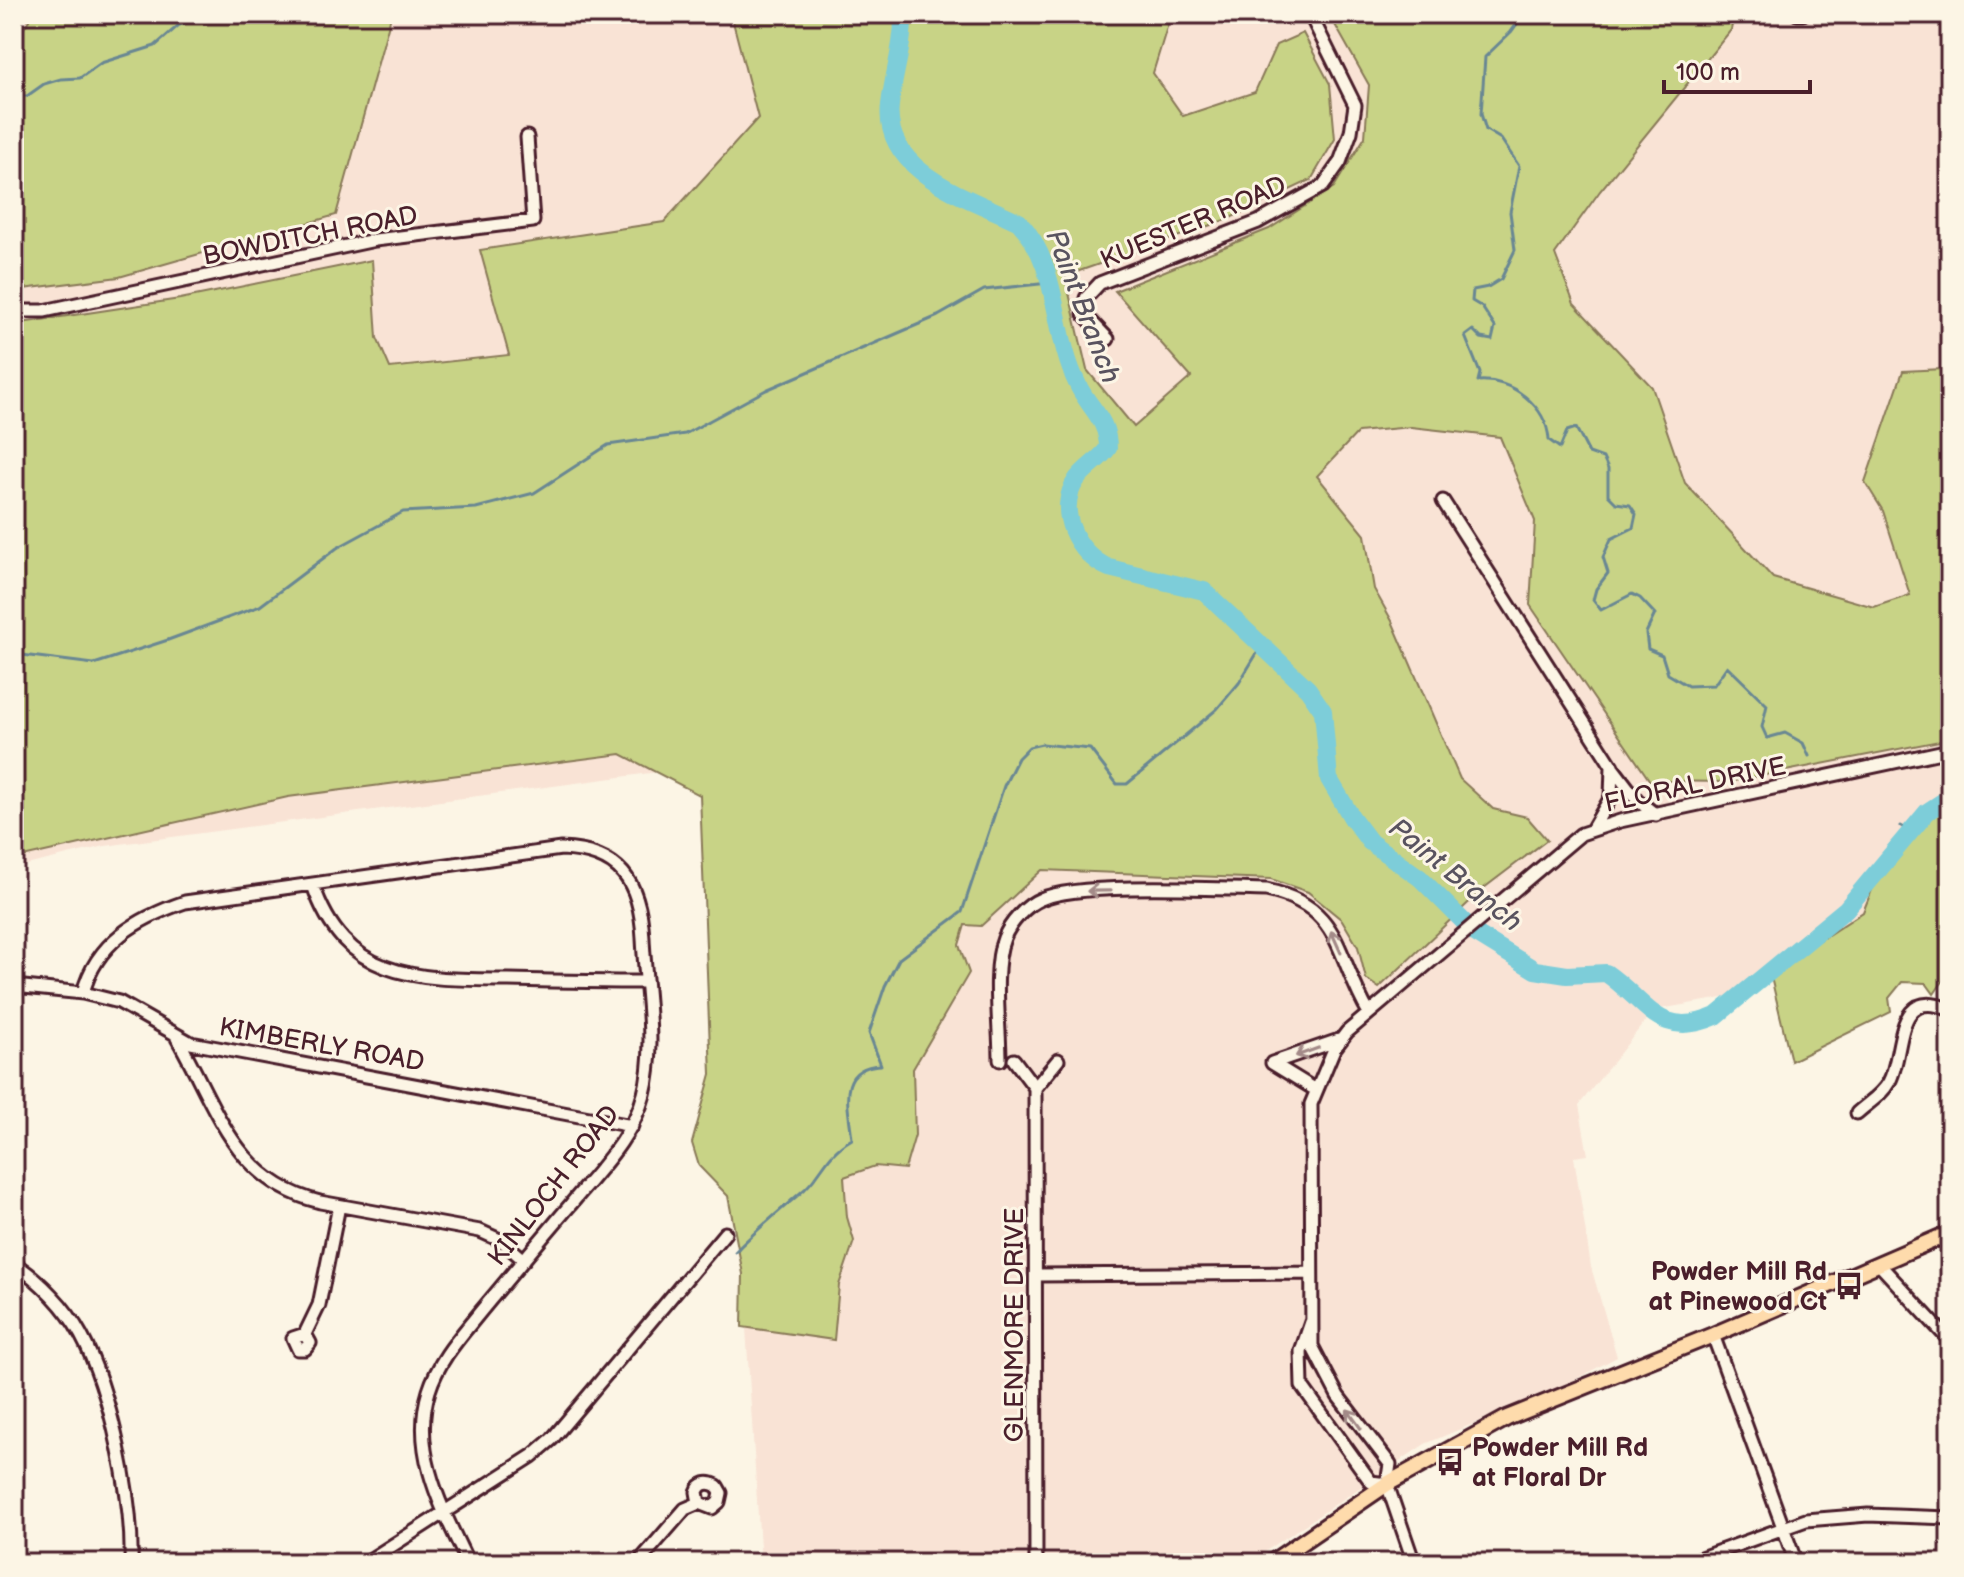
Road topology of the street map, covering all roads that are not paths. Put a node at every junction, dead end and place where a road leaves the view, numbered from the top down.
1 (1310, 14) edge
2 (527, 137) dead end
3 (14, 311) edge
4 (1108, 339) dead end
5 (1443, 501) dead end
6 (1950, 750) edge
7 (1612, 766) junction
8 (1656, 815) junction
9 (1593, 828) junction
10 (313, 885) junction
11 (644, 982) junction
12 (14, 986) edge
13 (83, 993) junction
14 (1950, 1010) edge
15 (1369, 1013) junction
16 (177, 1037) junction
17 (1341, 1039) junction
18 (1000, 1060) dead end
19 (1014, 1060) dead end
20 (1058, 1060) dead end
21 (1035, 1088) junction
22 (1316, 1090) junction
23 (1857, 1113) dead end
24 (632, 1126) junction
25 (339, 1206) junction
26 (725, 1233) dead end
27 (1950, 1233) edge
28 (524, 1260) junction
29 (14, 1263) edge
30 (1878, 1263) junction
31 (1310, 1273) junction
32 (1037, 1275) junction
33 (1311, 1322) junction
34 (305, 1334) dead end
35 (1713, 1335) junction
36 (1950, 1341) edge
37 (1387, 1484) junction
38 (699, 1503) dead end
39 (445, 1513) junction
40 (1950, 1518) edge
41 (1783, 1527) junction
42 (131, 1563) edge
43 (365, 1563) edge
44 (468, 1563) edge
45 (638, 1563) edge
46 (1036, 1563) edge
47 (1271, 1563) edge
48 (1414, 1563) edge
49 (1687, 1563) edge
50 (1796, 1563) edge

1 - 4 street, KUESTER ROAD
2 - 3 street, BOWDITCH ROAD
5 - 7 street
6 - 8 street, FLORAL DRIVE
7 - 8 street
7 - 9 street
8 - 9 street, FLORAL DRIVE
9 - 15 street, FLORAL DRIVE
10 - 11 street
10 - 11 street, KINLOCH ROAD
10 - 13 street, KINLOCH ROAD
11 - 24 street, KINLOCH ROAD
12 - 13 street, KIMBERLY ROAD
13 - 16 street, KIMBERLY ROAD
14 - 23 street
15 - 17 street, FLORAL DRIVE
15 -> 18 street
16 - 24 street, KIMBERLY ROAD
16 - 25 street
17 - 22 street, FLORAL DRIVE
17 -> 22 street
19 - 21 street
20 - 21 street
21 - 32 street, GLENMORE DRIVE
22 - 31 street, FLORAL DRIVE
24 - 28 street, KINLOCH ROAD
25 - 28 street
25 - 34 street
26 - 39 street
27 - 30 main road
28 - 39 street, KINLOCH ROAD
29 - 42 street
30 - 35 main road
30 - 36 street
31 - 32 street
31 - 33 street, FLORAL DRIVE
32 - 46 street, GLENMORE DRIVE
37 -> 33 street, FLORAL DRIVE
33 - 37 street, FLORAL DRIVE
35 - 37 main road
35 - 41 street
37 - 47 main road
37 - 48 street, FLORAL DRIVE
38 - 45 street
39 - 43 street
39 - 44 street, KINLOCH ROAD
40 - 41 street
41 - 49 street
41 - 50 street

